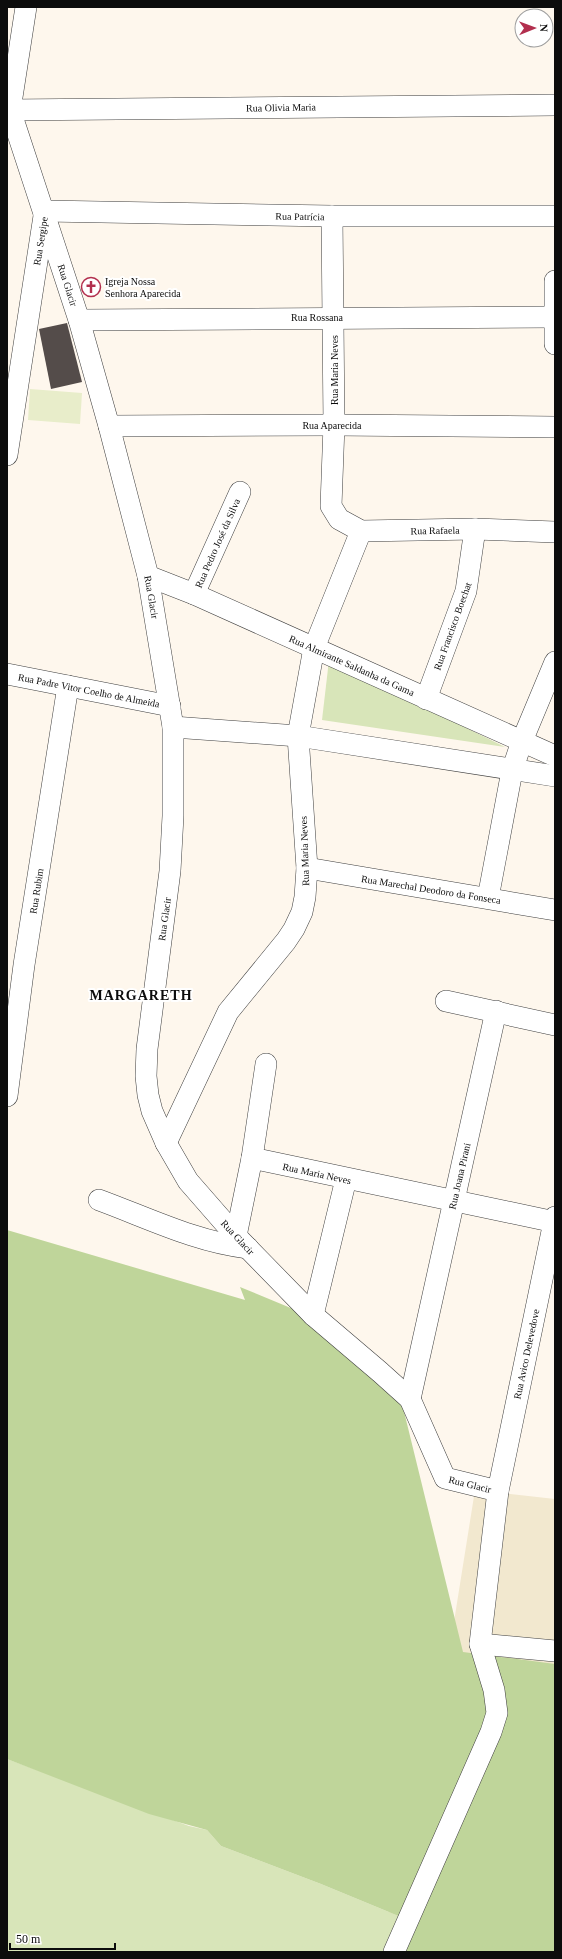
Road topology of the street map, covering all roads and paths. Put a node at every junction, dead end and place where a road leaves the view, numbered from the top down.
1 (26, 7) edge
2 (555, 105) edge
3 (9, 110) edge
4 (45, 211) junction
5 (332, 216) junction
6 (555, 216) edge
7 (555, 281) edge
8 (334, 317) junction
9 (555, 317) edge
10 (79, 320) junction
11 (555, 344) edge
12 (334, 425) junction
13 (109, 426) junction
14 (555, 427) edge
15 (7, 455) edge
16 (240, 492) dead end
17 (475, 529) junction
18 (362, 531) junction
19 (555, 532) edge
20 (148, 576) junction
21 (194, 594) junction
22 (314, 648) junction
23 (555, 662) edge
24 (7, 674) edge
25 (68, 686) junction
26 (426, 699) junction
27 (170, 706) junction
28 (173, 727) junction
29 (298, 736) junction
30 (522, 742) junction
31 (555, 756) edge
32 (512, 771) junction
33 (555, 776) edge
34 (307, 868) junction
35 (488, 898) junction
36 (555, 910) edge
37 (446, 1001) dead end
38 (496, 1011) junction
39 (555, 1025) edge
40 (266, 1064) dead end
41 (7, 1096) edge
42 (166, 1142) junction
43 (252, 1158) junction
44 (346, 1179) junction
45 (100, 1200) dead end
46 (453, 1202) junction
47 (555, 1220) edge
48 (242, 1242) junction
49 (313, 1315) junction
50 (410, 1399) junction
51 (498, 1491) junction
52 (480, 1644) junction
53 (555, 1651) edge
54 (394, 1952) edge

1 - 3 street, Rua Sergipe
2 - 3 street, Rua Olivia Maria
3 - 4 street, Rua Sergipe
4 - 5 street, Rua Patrícia
4 - 10 street, Rua Glacir
4 - 15 street, Rua Sergipe
5 - 6 street, Rua Patrícia
5 - 8 street, Rua Maria Neves
7 - 9 street
8 - 9 street, Rua Rossana
8 - 10 street, Rua Rossana
8 - 12 street, Rua Maria Neves
9 - 11 street
10 - 13 street, Rua Glacir
12 - 13 street, Rua Aparecida
12 - 14 street, Rua Aparecida
12 - 18 street, Rua Maria Neves
13 - 20 street, Rua Glacir
16 - 21 street, Rua Pedro José da Silva
17 - 18 street, Rua Rafaela
17 - 19 street, Rua Rafaela
17 - 26 street, Rua Francisco Boechat
18 - 22 street, Rua Maria Neves
20 - 21 street, Rua Almirante Saldanha da Gama
20 - 27 street, Rua Glacir
21 - 22 street, Rua Almirante Saldanha da Gama
22 - 26 street, Rua Almirante Saldanha da Gama
22 - 29 street, Rua Maria Neves
23 - 30 street
24 - 25 street, Rua Padre Vitor Coelho de Almeida
25 - 27 street, Rua Padre Vitor Coelho de Almeida
25 - 41 street, Rua Rubim
26 - 30 street, Rua Almirante Saldanha da Gama
27 - 28 street, Rua Glacir
28 - 29 street
28 - 42 street, Rua Glacir
29 - 32 street
29 - 34 street, Rua Maria Neves
30 - 31 street, Rua Almirante Saldanha da Gama
30 - 32 street
32 - 33 street
32 - 35 street
34 - 35 street, Rua Marechal Deodoro da Fonseca
34 - 42 street, Rua Maria Neves
35 - 36 street, Rua Marechal Deodoro da Fonseca
37 - 38 street
38 - 39 street
38 - 46 street, Rua Joana Pirani
40 - 43 street
42 - 48 street, Rua Glacir
43 - 44 street, Rua Maria Neves
43 - 48 street
44 - 46 street, Rua Maria Neves
44 - 49 street
45 - 48 street
46 - 47 street, Rua Maria Neves
46 - 50 street, Rua Joana Pirani
47 - 51 street, Rua Avico Delevedove
48 - 49 street, Rua Glacir
49 - 50 street, Rua Glacir
50 - 51 street, Rua Glacir
51 - 52 street, Rua Avico Delevedove
52 - 53 street
52 - 54 street

